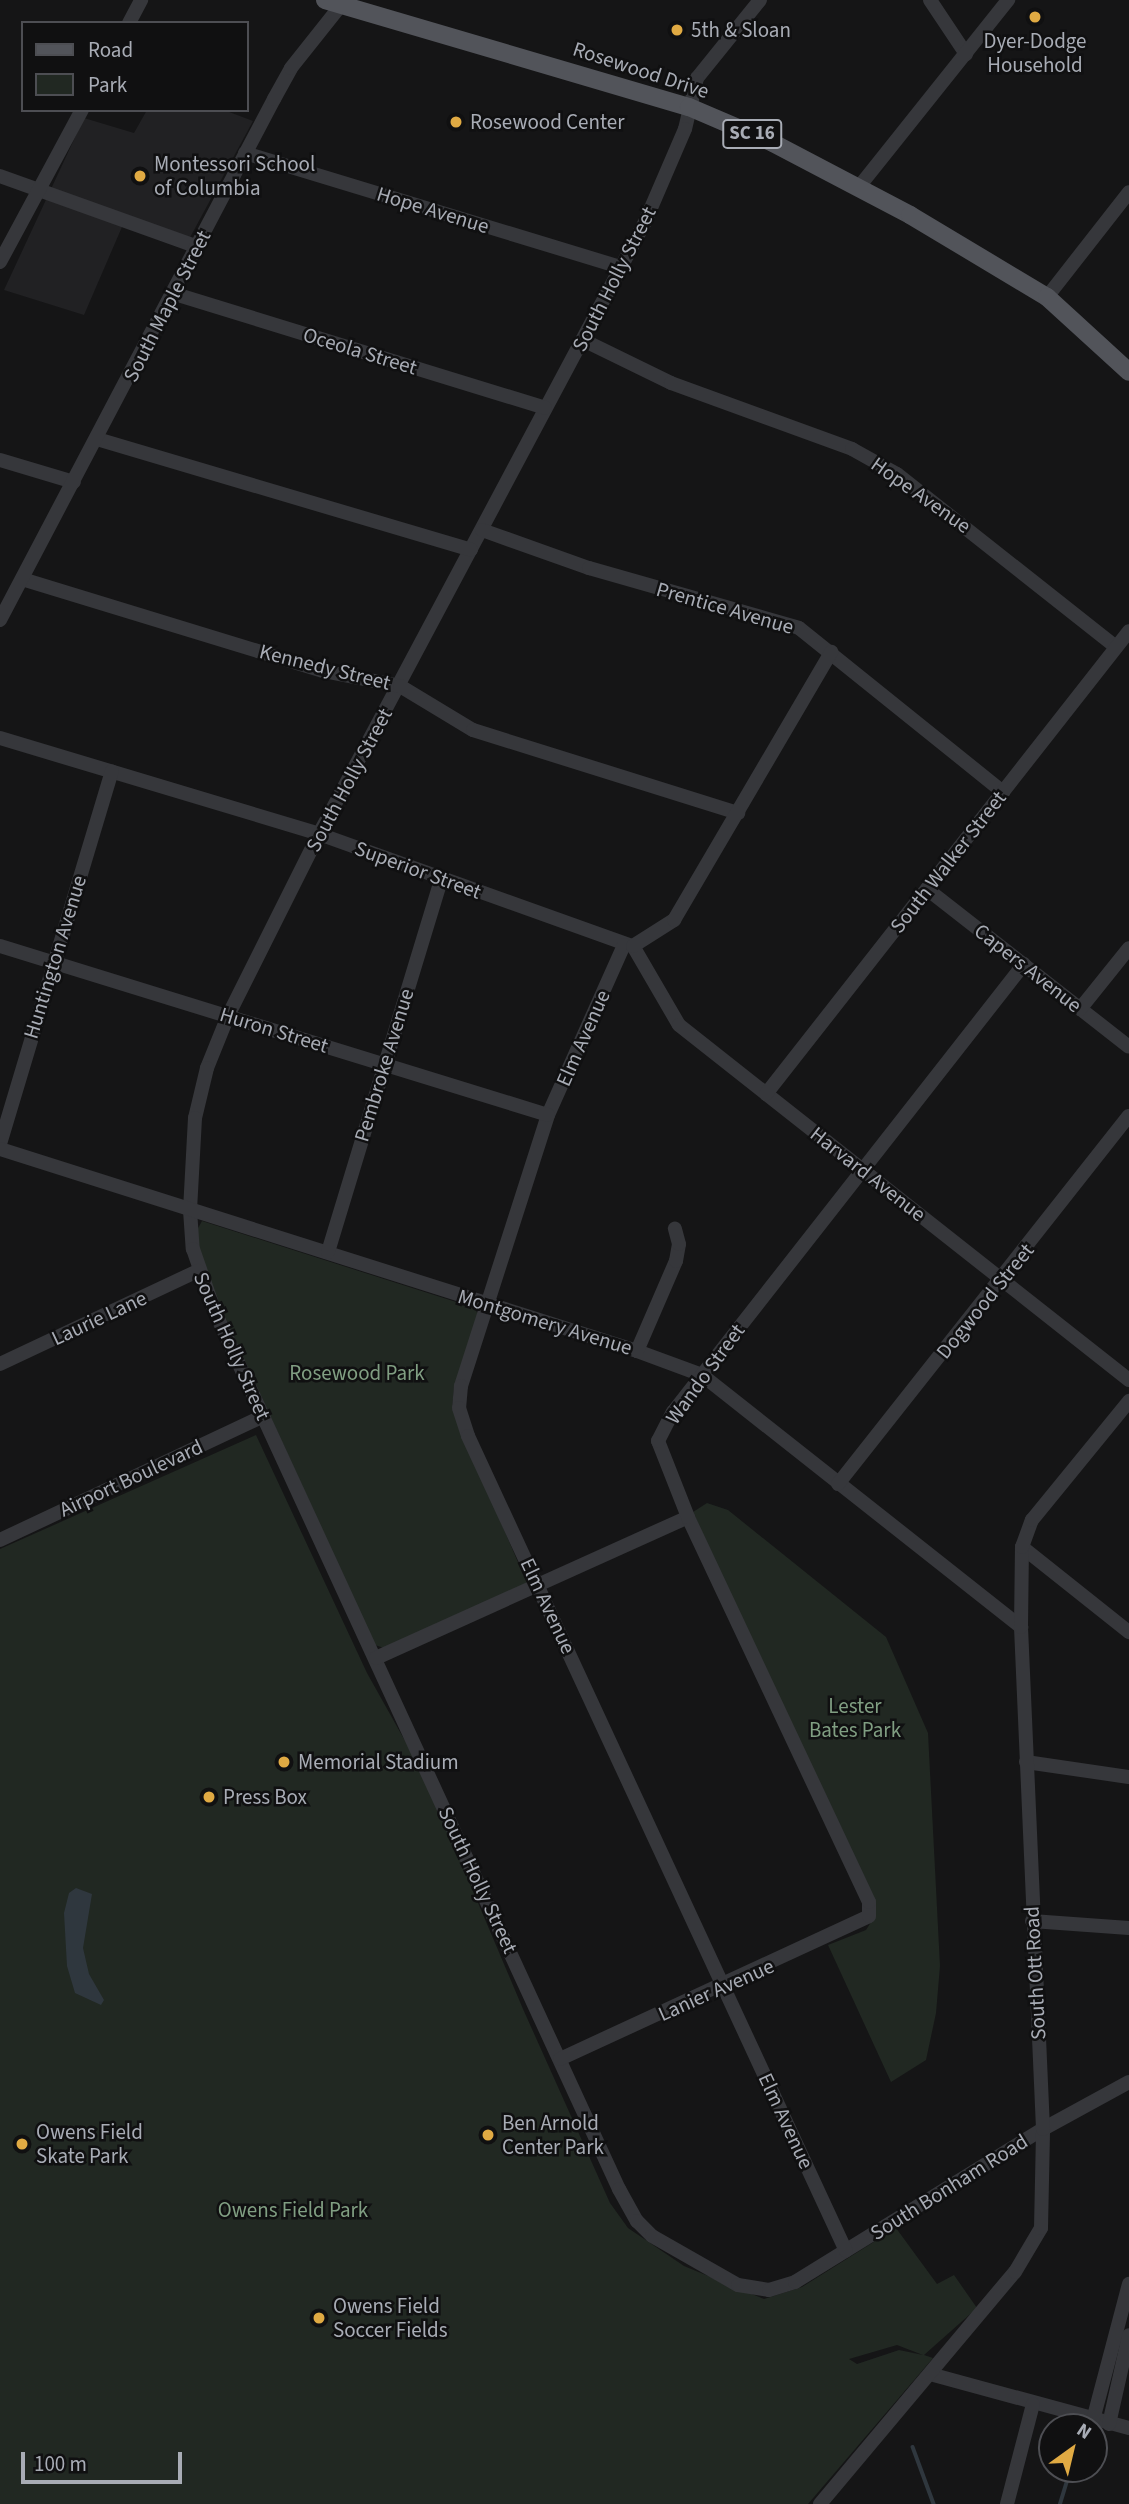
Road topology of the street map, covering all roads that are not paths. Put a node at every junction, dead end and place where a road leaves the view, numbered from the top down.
1 (141, 0) edge
2 (760, 0) edge
3 (930, 0) edge
4 (1008, 0) edge
5 (337, 2) edge
6 (130, 21) edge
7 (966, 54) junction
8 (689, 107) junction
9 (81, 112) edge
10 (245, 153) junction
11 (0, 176) edge
12 (40, 188) junction
13 (858, 188) junction
14 (1129, 192) edge
15 (198, 247) junction
16 (0, 262) edge
17 (621, 267) junction
18 (175, 294) junction
19 (1047, 297) junction
20 (583, 340) junction
21 (1129, 372) edge
22 (545, 408) junction
23 (97, 439) junction
24 (0, 460) edge
25 (74, 482) junction
26 (482, 530) junction
27 (471, 550) junction
28 (22, 579) junction
29 (0, 620) edge
30 (1129, 631) edge
31 (1116, 647) junction
32 (831, 652) junction
33 (400, 686) junction
34 (0, 738) edge
35 (112, 771) junction
36 (1003, 792) junction
37 (738, 813) junction
38 (319, 834) junction
39 (442, 879) junction
40 (927, 888) junction
41 (0, 946) edge
42 (629, 946) junction
43 (1129, 948) edge
44 (54, 962) junction
45 (1024, 964) junction
46 (1080, 1009) junction
47 (228, 1016) junction
48 (1129, 1047) edge
49 (384, 1064) junction
50 (766, 1094) junction
51 (548, 1115) junction
52 (1129, 1116) edge
53 (0, 1147) edge
54 (863, 1170) junction
55 (190, 1210) junction
56 (675, 1229) dead end
57 (328, 1252) junction
58 (198, 1271) junction
59 (1002, 1280) junction
60 (488, 1305) junction
61 (637, 1351) junction
62 (0, 1364) edge
63 (702, 1375) junction
64 (1129, 1380) edge
65 (1129, 1401) edge
66 (263, 1416) junction
67 (838, 1483) junction
68 (688, 1517) junction
69 (0, 1540) edge
70 (1022, 1547) junction
71 (540, 1587) junction
72 (1021, 1627) junction
73 (1129, 1632) edge
74 (376, 1658) junction
75 (1026, 1762) junction
76 (1129, 1777) edge
77 (869, 1916) joint
78 (1032, 1922) junction
79 (1129, 1928) edge
80 (725, 1987) junction
81 (560, 2059) junction
82 (1129, 2082) edge
83 (1042, 2129) junction
84 (846, 2251) junction
85 (1129, 2284) edge
86 (769, 2290) joint
87 (1129, 2335) edge
88 (930, 2374) junction
89 (1033, 2404) junction
90 (1067, 2413) edge
91 (1095, 2413) edge
92 (1109, 2424) joint
93 (1129, 2428) edge
94 (820, 2504) edge
95 (1007, 2504) edge

1 - 6 street
2 - 8 street, South Holly Street
3 - 7 street
4 - 7 street
5 - 8 main road, Rosewood Drive / SC 16
5 - 10 street, South Maple Street
7 - 13 street
8 - 13 main road, Rosewood Drive / SC 16
8 - 17 street, South Holly Street
9 - 12 street
10 - 15 street, South Maple Street
10 - 17 street, Hope Avenue
11 - 12 street
12 - 15 street
12 - 16 street
13 - 19 main road, Rosewood Drive / SC 16
14 - 19 street
15 - 18 street, South Maple Street
17 - 20 street, South Holly Street
18 - 22 street, Oceola Street
18 - 23 street, South Maple Street
19 - 21 main road, Rosewood Drive / SC 16
20 - 22 street, South Holly Street
20 - 31 street, Hope Avenue
22 - 26 street, South Holly Street
23 - 25 street, South Maple Street
23 - 27 street
24 - 25 street
25 - 28 street, South Maple Street
26 - 27 street, South Holly Street
26 - 32 street, Prentice Avenue
27 - 33 street, South Holly Street
28 - 29 street, South Maple Street
28 - 33 street, Kennedy Street
30 - 31 street, South Walker Street
31 - 36 street, South Walker Street
32 - 36 street, Prentice Avenue
32 - 37 street
33 - 37 street, Kennedy Street
33 - 38 street, South Holly Street
34 - 35 street, Superior Street
35 - 38 street, Superior Street
35 - 44 street, Huntington Avenue
36 - 40 street, South Walker Street
37 - 42 street
38 - 39 street, Superior Street
38 - 47 street, South Holly Street
39 - 42 street, Superior Street
39 - 49 street, Pembroke Avenue
40 - 45 street, Capers Avenue
40 - 50 street, South Walker Street
41 - 44 street, Huron Street
42 - 50 street, Harvard Avenue
42 - 51 street, Elm Avenue
43 - 46 street
44 - 47 street, Huron Street
44 - 53 street, Huntington Avenue
45 - 46 street, Capers Avenue
45 - 54 street, Wando Street
46 - 48 street, Capers Avenue
47 - 49 street, Huron Street
47 - 55 street, South Holly Street
49 - 51 street, Huron Street
49 - 57 street, Pembroke Avenue
50 - 54 street, Harvard Avenue
51 - 60 street, Elm Avenue
52 - 59 street, Dogwood Street
53 - 55 street, Montgomery Avenue
54 - 59 street, Harvard Avenue
54 - 63 street, Wando Street
55 - 57 street, Montgomery Avenue
55 - 58 street, South Holly Street
56 - 61 street
57 - 60 street, Montgomery Avenue
58 - 62 street, Laurie Lane
58 - 66 street, South Holly Street
59 - 64 street, Harvard Avenue
59 - 67 street, Dogwood Street
60 - 61 street, Montgomery Avenue
60 - 71 street, Elm Avenue
61 - 63 street, Montgomery Avenue
63 - 67 street, Montgomery Avenue
63 - 68 street, Wando Street
65 - 70 street, South Ott Road
66 - 69 street, Airport Boulevard
66 - 74 street, South Holly Street
67 - 72 street, Montgomery Avenue
68 - 71 street
68 - 77 street, Wando Street
70 - 72 street, South Ott Road
70 - 73 street
71 - 74 street
71 - 80 street, Elm Avenue
72 - 75 street, South Ott Road
74 - 81 street, South Holly Street
75 - 76 street
75 - 78 street, South Ott Road
77 - 80 street, Lanier Avenue
78 - 79 street
78 - 83 street, South Ott Road
80 - 81 street, Lanier Avenue
80 - 84 street, Elm Avenue
81 - 86 street, South Holly Street
82 - 83 street, South Bonham Road
83 - 84 street, South Bonham Road
83 - 88 street, South Ott Road
84 - 86 street, South Bonham Road
85 - 91 street
87 - 92 street
88 - 89 street
88 - 94 street, South Ott Road
89 - 90 street
89 - 95 street
92 - 93 street

